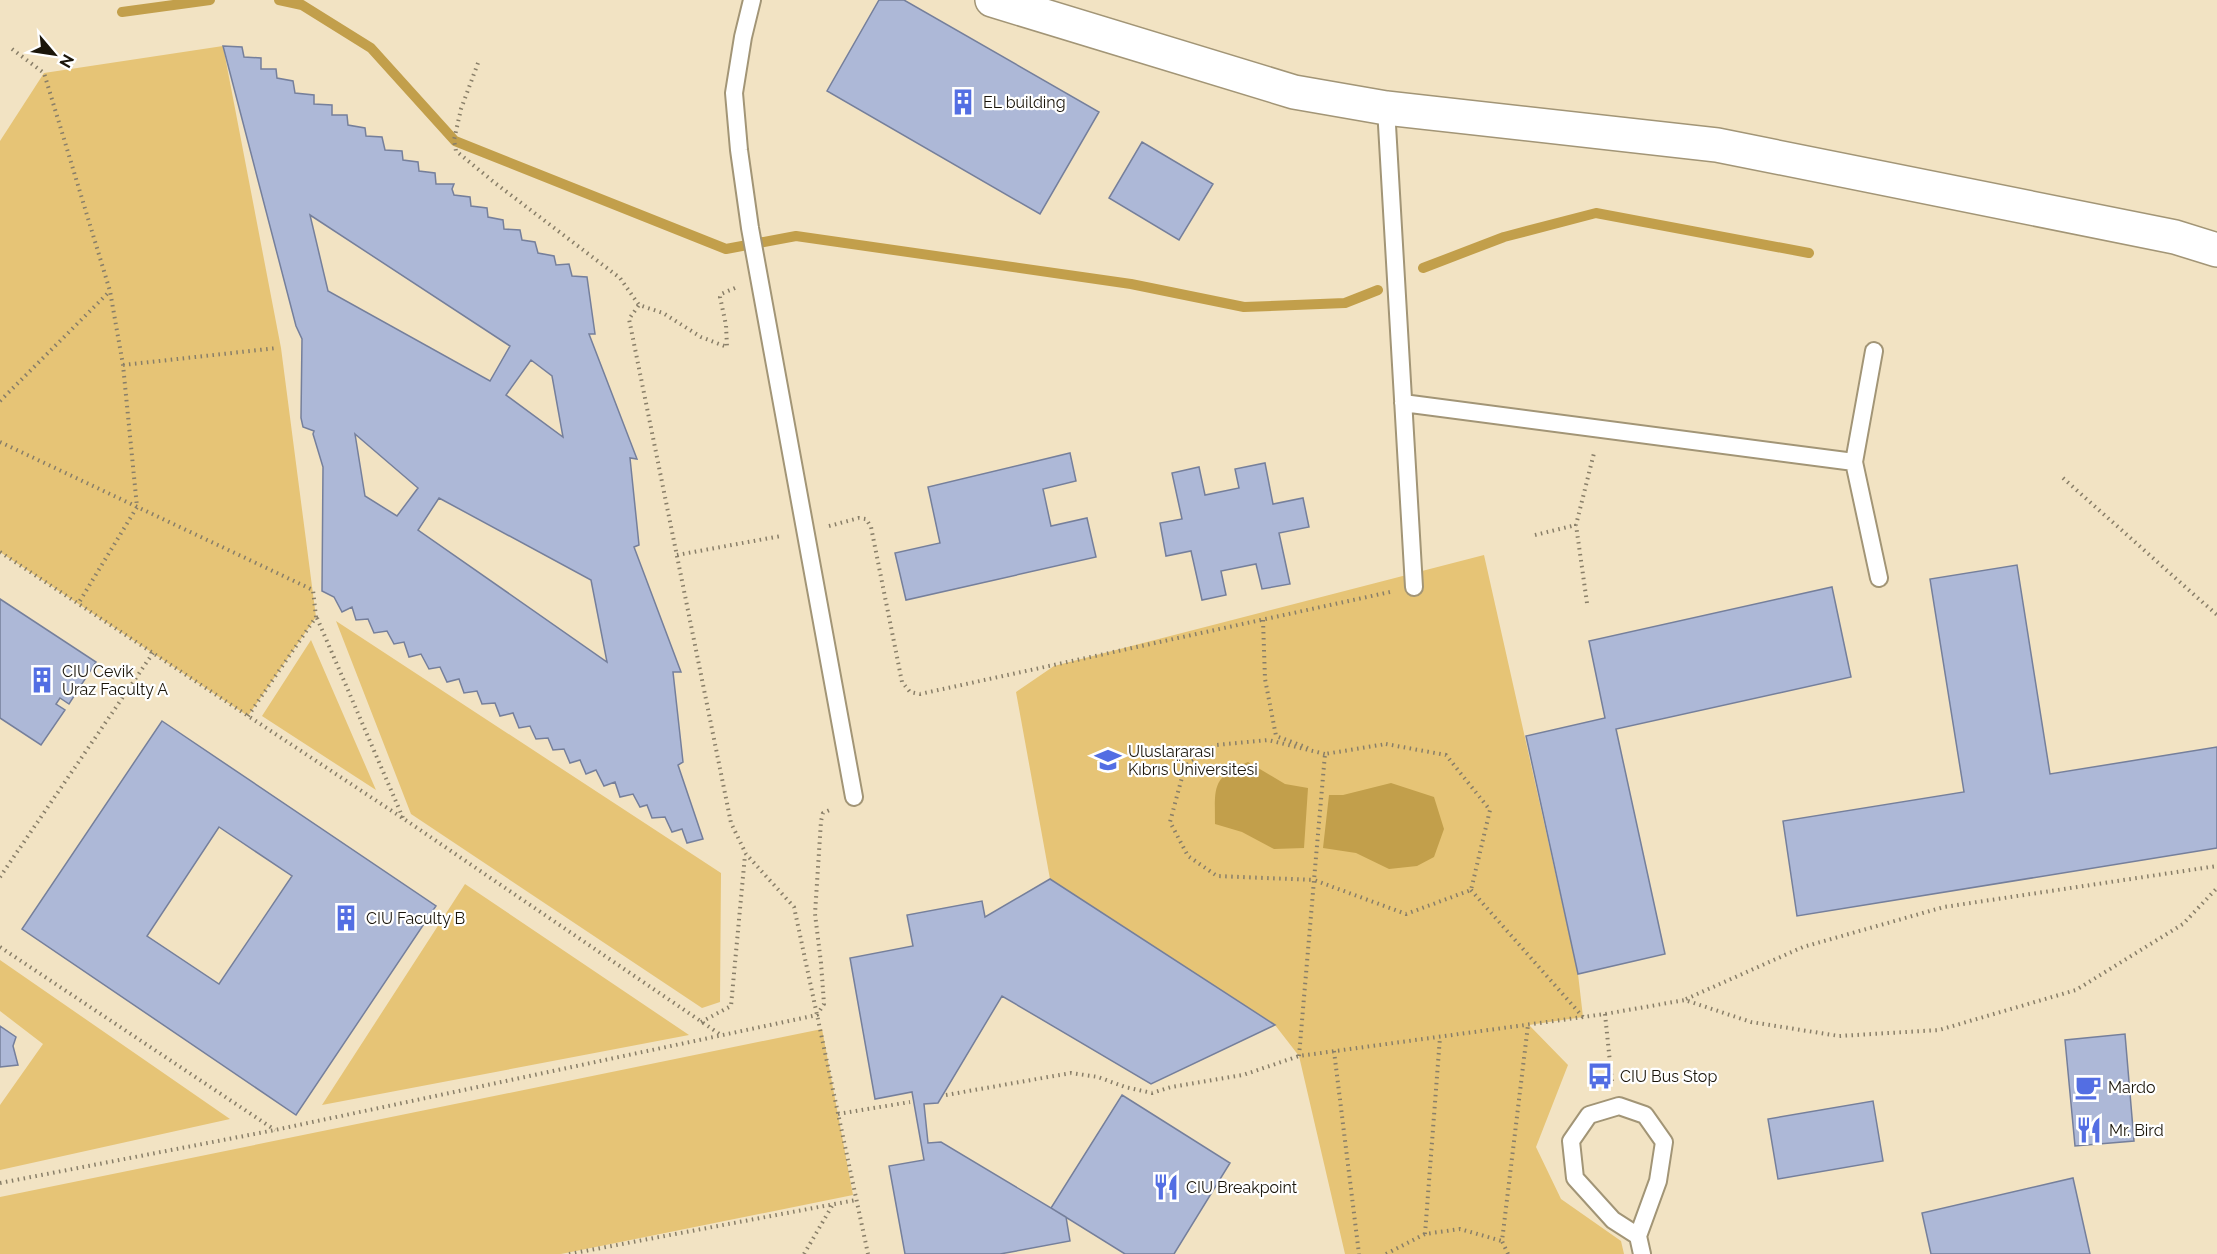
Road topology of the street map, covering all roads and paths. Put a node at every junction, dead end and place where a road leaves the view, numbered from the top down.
1 (752, 0) edge
2 (992, 0) edge
3 (12, 50) dead end
4 (478, 63) dead end
5 (1386, 108) junction
6 (2217, 250) edge
7 (760, 276) junction
8 (110, 291) junction
9 (639, 305) junction
10 (277, 348) dead end
11 (1874, 351) dead end
12 (123, 365) junction
13 (0, 401) edge
14 (1403, 403) junction
15 (1600, 429) junction
16 (0, 442) edge
17 (1854, 462) junction
18 (2063, 478) dead end
19 (137, 507) junction
20 (1576, 525) junction
21 (806, 531) junction
22 (1535, 535) dead end
23 (0, 552) edge
24 (677, 555) junction
25 (1879, 578) dead end
26 (1414, 587) joint
27 (1587, 603) dead end
28 (78, 604) junction
29 (2217, 615) edge
30 (316, 617) junction
31 (1263, 620) junction
32 (153, 653) junction
33 (248, 716) junction
34 (1325, 754) junction
35 (854, 797) joint
36 (404, 819) junction
37 (746, 854) junction
38 (2217, 866) edge
39 (0, 877) edge
40 (1314, 880) junction
41 (2217, 888) edge
42 (1471, 890) junction
43 (0, 947) edge
44 (1685, 1000) junction
45 (1605, 1014) junction
46 (817, 1015) junction
47 (1582, 1017) junction
48 (701, 1022) junction
49 (1528, 1024) junction
50 (721, 1035) junction
51 (1440, 1037) junction
52 (1334, 1051) junction
53 (1299, 1056) junction
54 (946, 1095) dead end
55 (910, 1102) dead end
56 (1614, 1108) junction
57 (838, 1114) junction
58 (275, 1130) junction
59 (0, 1183) edge
60 (856, 1200) junction
61 (832, 1205) junction
62 (1425, 1234) junction
63 (1638, 1236) junction
64 (1502, 1241) junction
65 (569, 1254) edge
66 (804, 1254) edge
67 (868, 1254) edge
68 (1359, 1254) edge
69 (1386, 1254) edge
70 (1508, 1254) edge
71 (1642, 1254) edge

1 - 7 lane
2 - 5 street
3 - 8 path
4 - 9 path
5 - 6 street
5 - 14 lane
7 - 9 path
7 - 21 lane
8 - 12 path
8 - 13 path
9 - 24 path
10 - 12 path
11 - 17 lane
12 - 19 path
14 - 15 lane
14 - 26 lane
15 - 17 lane
15 - 20 path
16 - 19 path
17 - 25 lane
18 - 29 path
19 - 28 path
19 - 30 path
20 - 22 path
20 - 27 path
21 - 24 path
21 - 31 path
21 - 35 lane
23 - 28 path
24 - 37 path
26 - 31 path
28 - 32 path
30 - 33 path
30 - 36 path
31 - 34 path
32 - 33 path
32 - 39 path
33 - 36 path
34 - 40 path
34 - 40 path
34 - 42 path
35 - 46 path
36 - 48 path
37 - 46 path
37 - 48 path
38 - 44 path
40 - 42 path
40 - 53 path
41 - 44 path
42 - 47 path
43 - 58 path
44 - 45 path
45 - 47 path
45 - 56 path
46 - 50 path
46 - 57 path
47 - 49 path
48 - 50 path
49 - 51 path
49 - 64 path
50 - 58 path
51 - 52 path
51 - 62 path
52 - 53 path
52 - 68 path
53 - 54 path
55 - 57 path
56 - 63 lane
56 - 63 lane
57 - 60 path
58 - 59 path
60 - 61 path
60 - 67 path
61 - 65 path
61 - 66 path
62 - 64 path
62 - 69 path
63 - 71 lane
64 - 70 path

